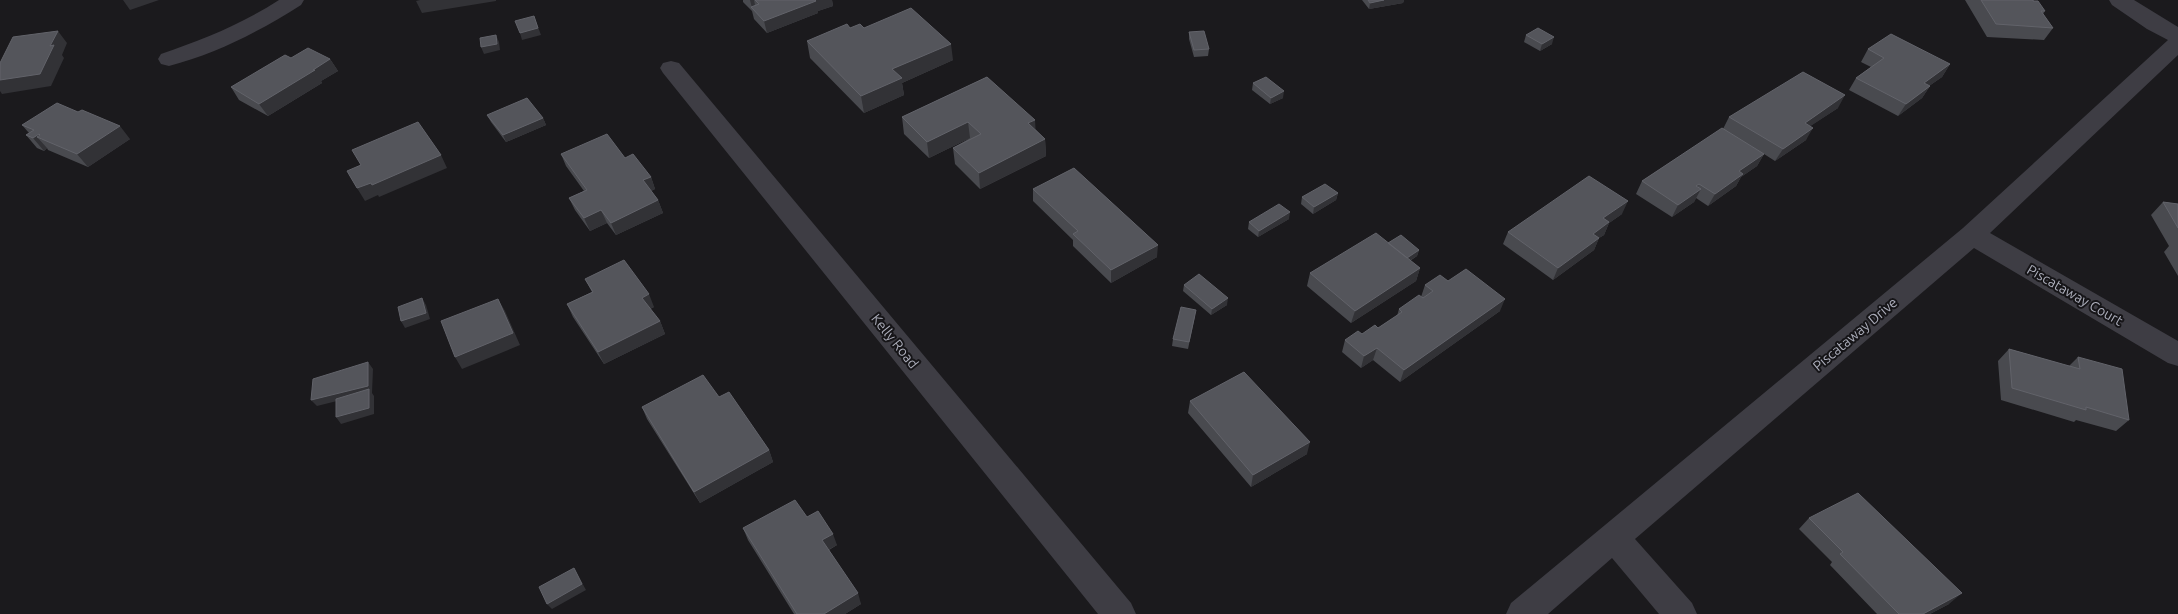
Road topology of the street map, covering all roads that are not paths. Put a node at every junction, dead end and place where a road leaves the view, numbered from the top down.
1 (292, 0) edge
2 (2120, 0) edge
3 (2178, 36) edge
4 (2178, 43) edge
5 (169, 58) dead end
6 (670, 68) dead end
7 (1972, 235) junction
8 (2178, 355) edge
9 (1614, 537) junction
10 (1119, 614) edge
11 (1523, 614) edge
12 (1680, 614) edge

1 - 5 street
2 - 3 street
4 - 7 street, Piscataway Drive
6 - 10 street, Kelly Road
7 - 8 street, Piscataway Court
7 - 9 street, Piscataway Drive
9 - 11 street, Piscataway Drive
9 - 12 street

